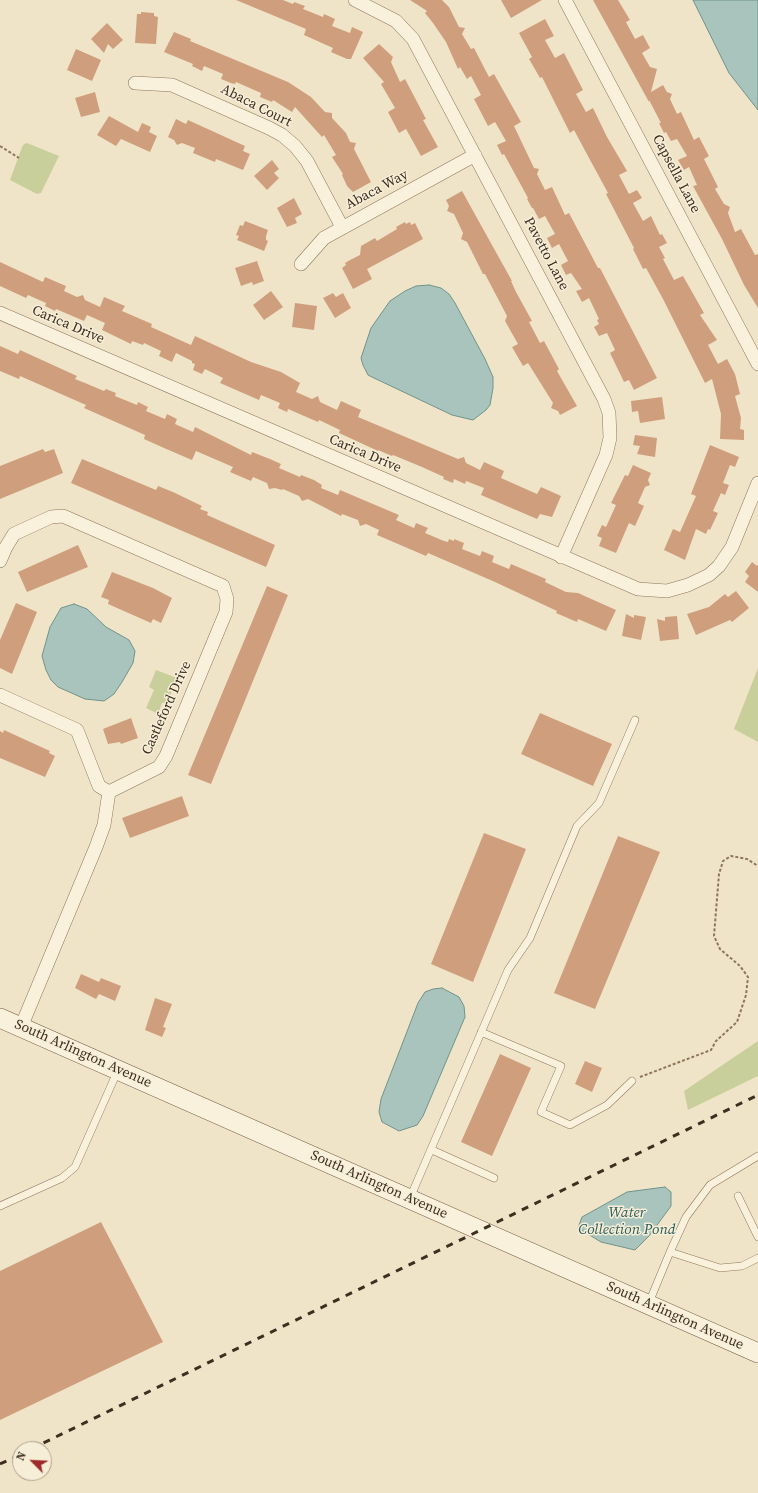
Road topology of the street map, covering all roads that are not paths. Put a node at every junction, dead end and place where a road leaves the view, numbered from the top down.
1 (356, 0) edge
2 (565, 0) edge
3 (135, 83) dead end
4 (475, 155) junction
5 (342, 227) junction
6 (302, 264) dead end
7 (0, 313) edge
8 (758, 364) edge
9 (758, 483) edge
10 (561, 557) junction
11 (0, 560) edge
12 (0, 695) edge
13 (635, 720) dead end
14 (109, 792) junction
15 (0, 1018) edge
16 (21, 1027) junction
17 (482, 1032) junction
18 (118, 1070) junction
19 (632, 1081) road end
20 (432, 1150) junction
21 (758, 1156) edge
22 (494, 1178) dead end
23 (738, 1196) dead end
24 (410, 1198) junction
25 (0, 1206) edge
26 (758, 1237) edge
27 (670, 1252) junction
28 (758, 1258) edge
29 (648, 1305) junction
30 (758, 1353) edge

1 - 4 street, Pavetto Lane
2 - 8 street, Capsella Lane
3 - 5 street, Abaca Court
4 - 5 street, Abaca Way
4 - 10 street, Pavetto Lane
5 - 6 street, Abaca Way
7 - 10 street, Carica Drive
9 - 10 street, Carica Drive
11 - 14 street, Castleford Drive
12 - 14 street
13 - 17 lane
14 - 16 street
15 - 16 main road, South Arlington Avenue
16 - 18 main road, South Arlington Avenue
17 - 19 lane
17 - 20 lane
18 - 24 main road, South Arlington Avenue
18 - 25 lane
20 - 22 lane
20 - 24 lane
21 - 27 lane
23 - 26 lane
24 - 29 main road, South Arlington Avenue
27 - 28 lane
27 - 29 lane
29 - 30 main road, South Arlington Avenue

